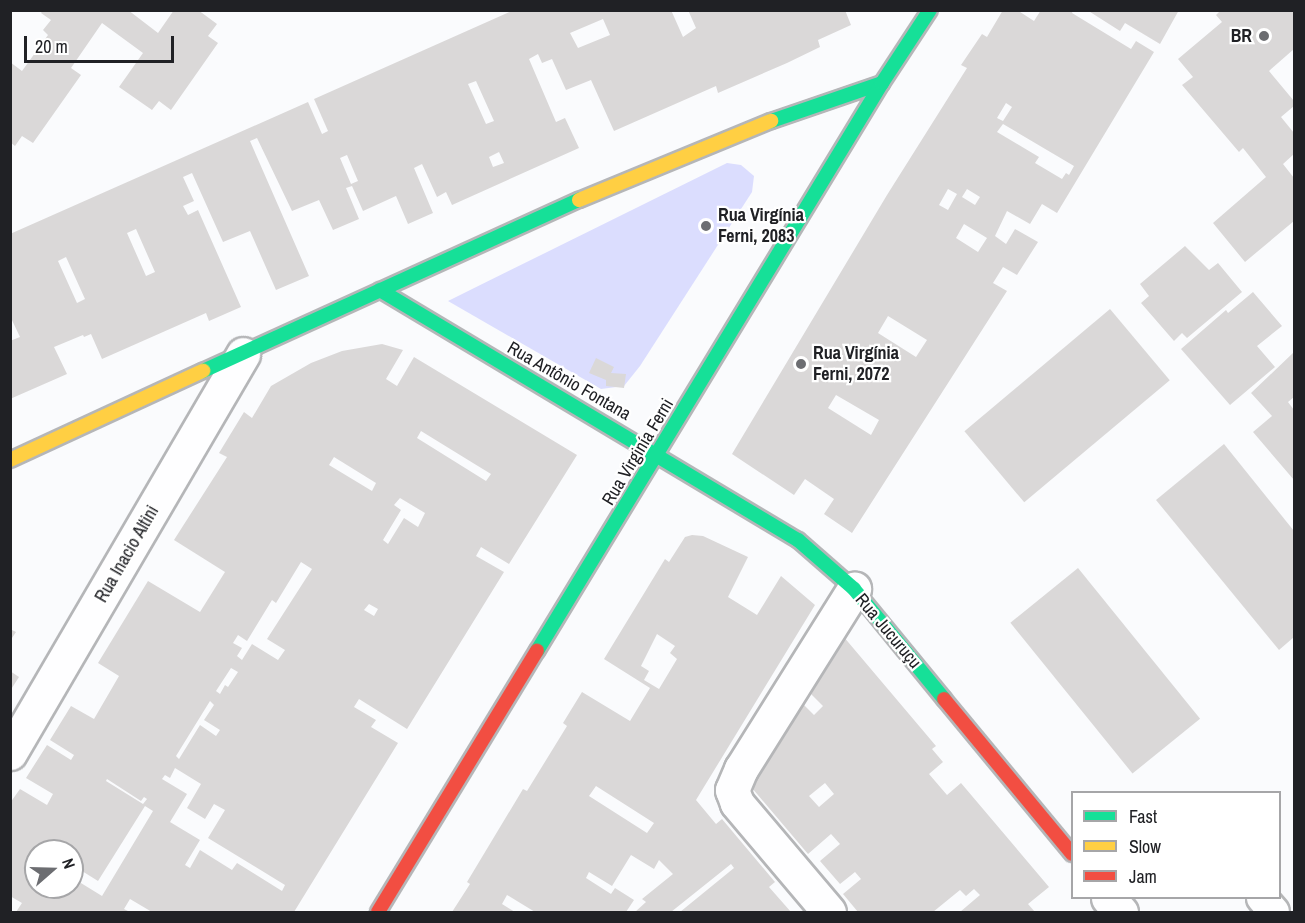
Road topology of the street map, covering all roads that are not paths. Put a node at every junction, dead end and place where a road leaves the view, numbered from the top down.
1 (930, 10) edge
2 (882, 83) junction
3 (381, 290) junction
4 (243, 354) junction
5 (658, 454) junction
6 (10, 460) edge
7 (854, 589) junction
8 (10, 753) edge
9 (1071, 853) edge
10 (1110, 899) edge
11 (1264, 899) edge
12 (378, 912) edge
13 (829, 912) edge
14 (1120, 912) edge
15 (1274, 912) edge

1 - 2 street, Rua Virginía Ferni
2 - 3 street
2 - 5 street, Rua Virginía Ferni
3 - 4 street
3 - 5 street, Rua Antônio Fontana
4 - 6 street
4 - 8 street, Rua Inacio Altini
5 - 7 street, Rua Antônio Fontana
5 - 12 street, Rua Virginía Ferni
7 - 9 street, Rua Jucuruçu
7 - 13 street, Rua Jucuruçu
10 - 14 street
11 - 15 lane

